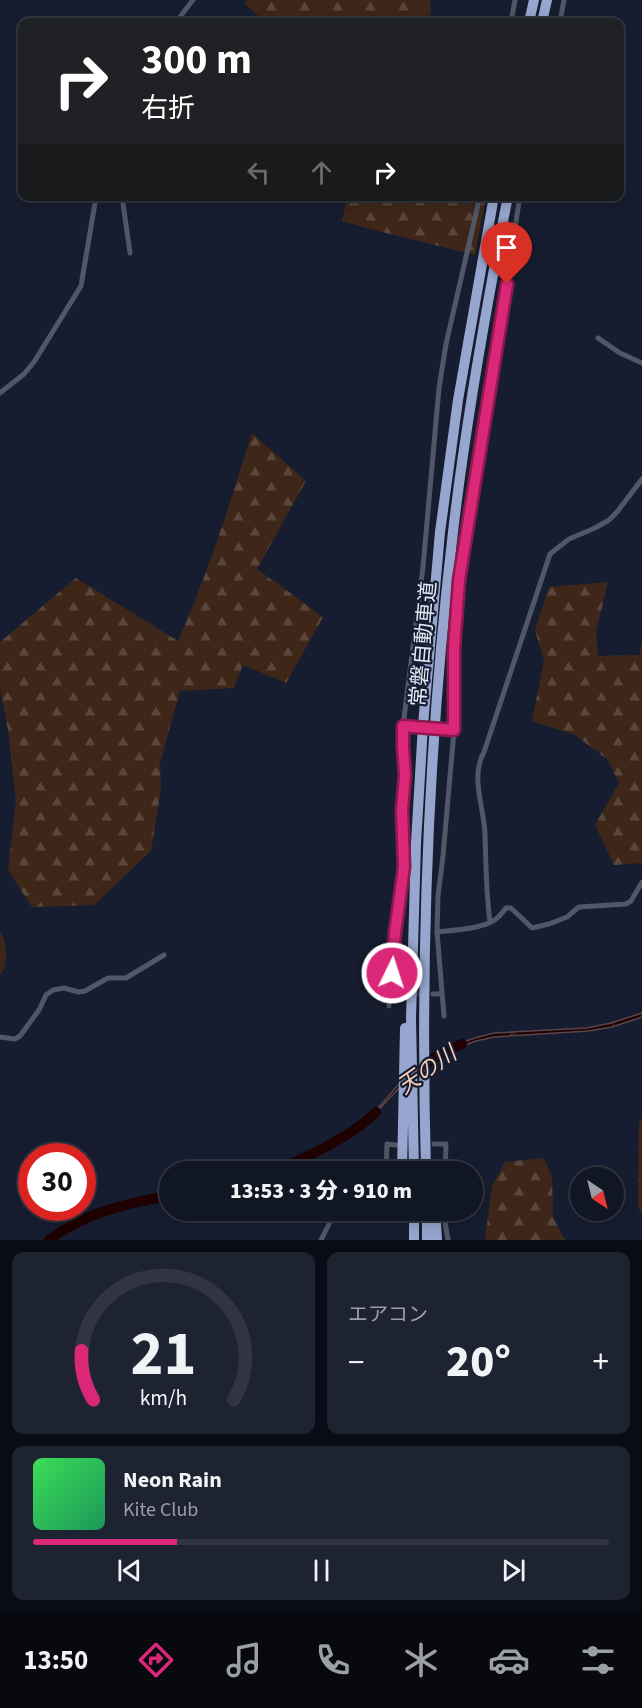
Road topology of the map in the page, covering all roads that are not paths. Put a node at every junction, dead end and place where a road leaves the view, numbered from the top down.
1 (193, 0) edge
2 (515, 0) edge
3 (534, 0) edge
4 (547, 0) edge
5 (564, 0) edge
6 (179, 18) edge
7 (512, 18) edge
8 (530, 18) edge
9 (543, 18) edge
10 (561, 18) edge
11 (96, 201) edge
12 (123, 201) edge
13 (479, 201) edge
14 (493, 201) edge
15 (507, 201) edge
16 (519, 201) edge
17 (130, 253) dead end
18 (462, 275) junction
19 (470, 275) dead end
20 (499, 281) dead end
21 (507, 284) junction
22 (598, 338) dead end
23 (642, 363) edge
24 (0, 393) edge
25 (433, 454) junction
26 (443, 455) dead end
27 (642, 479) edge
28 (405, 727) junction
29 (452, 730) junction
30 (642, 882) edge
31 (490, 922) junction
32 (437, 932) junction
33 (164, 955) dead end
34 (391, 993) junction
35 (401, 994) tunnel mouth
36 (433, 994) tunnel mouth
37 (442, 994) junction
38 (389, 1006) dead end
39 (444, 1016) dead end
40 (0, 1037) edge
41 (408, 1099) junction
42 (396, 1145) dead end
43 (430, 1147) junction
44 (386, 1161) edge
45 (403, 1161) edge
46 (413, 1161) edge
47 (429, 1161) edge
48 (445, 1161) edge
49 (331, 1221) edge
50 (414, 1221) edge
51 (427, 1221) edge
52 (436, 1221) edge
53 (445, 1221) edge
54 (321, 1240) edge
55 (414, 1240) edge
56 (427, 1240) edge
57 (437, 1240) edge
58 (448, 1240) edge

1 - 6 street
2 - 7 street
3 - 8 highway
4 - 9 highway
5 - 10 street
11 - 24 street
12 - 17 street
13 - 18 street
14 - 41 highway, 常磐自動車道
15 - 43 highway, 常磐自動車道
16 - 21 street
18 - 19 street
18 - 25 street
20 - 21 street
21 - 29 street
22 - 23 street
25 - 26 street
25 - 28 street
27 - 31 street
28 - 29 street, bridge
28 - 34 street
29 - 32 street
30 - 31 street
31 - 32 street
32 - 37 street
33 - 40 street
34 - 35 street
34 - 38 street
36 - 37 street
37 - 39 street
41 - 45 highway
41 - 46 highway, 常磐自動車道
42 - 44 street
43 - 47 highway, 常磐自動車道
43 - 48 street
49 - 54 street
50 - 55 highway
51 - 56 highway
52 - 57 highway
53 - 58 street

